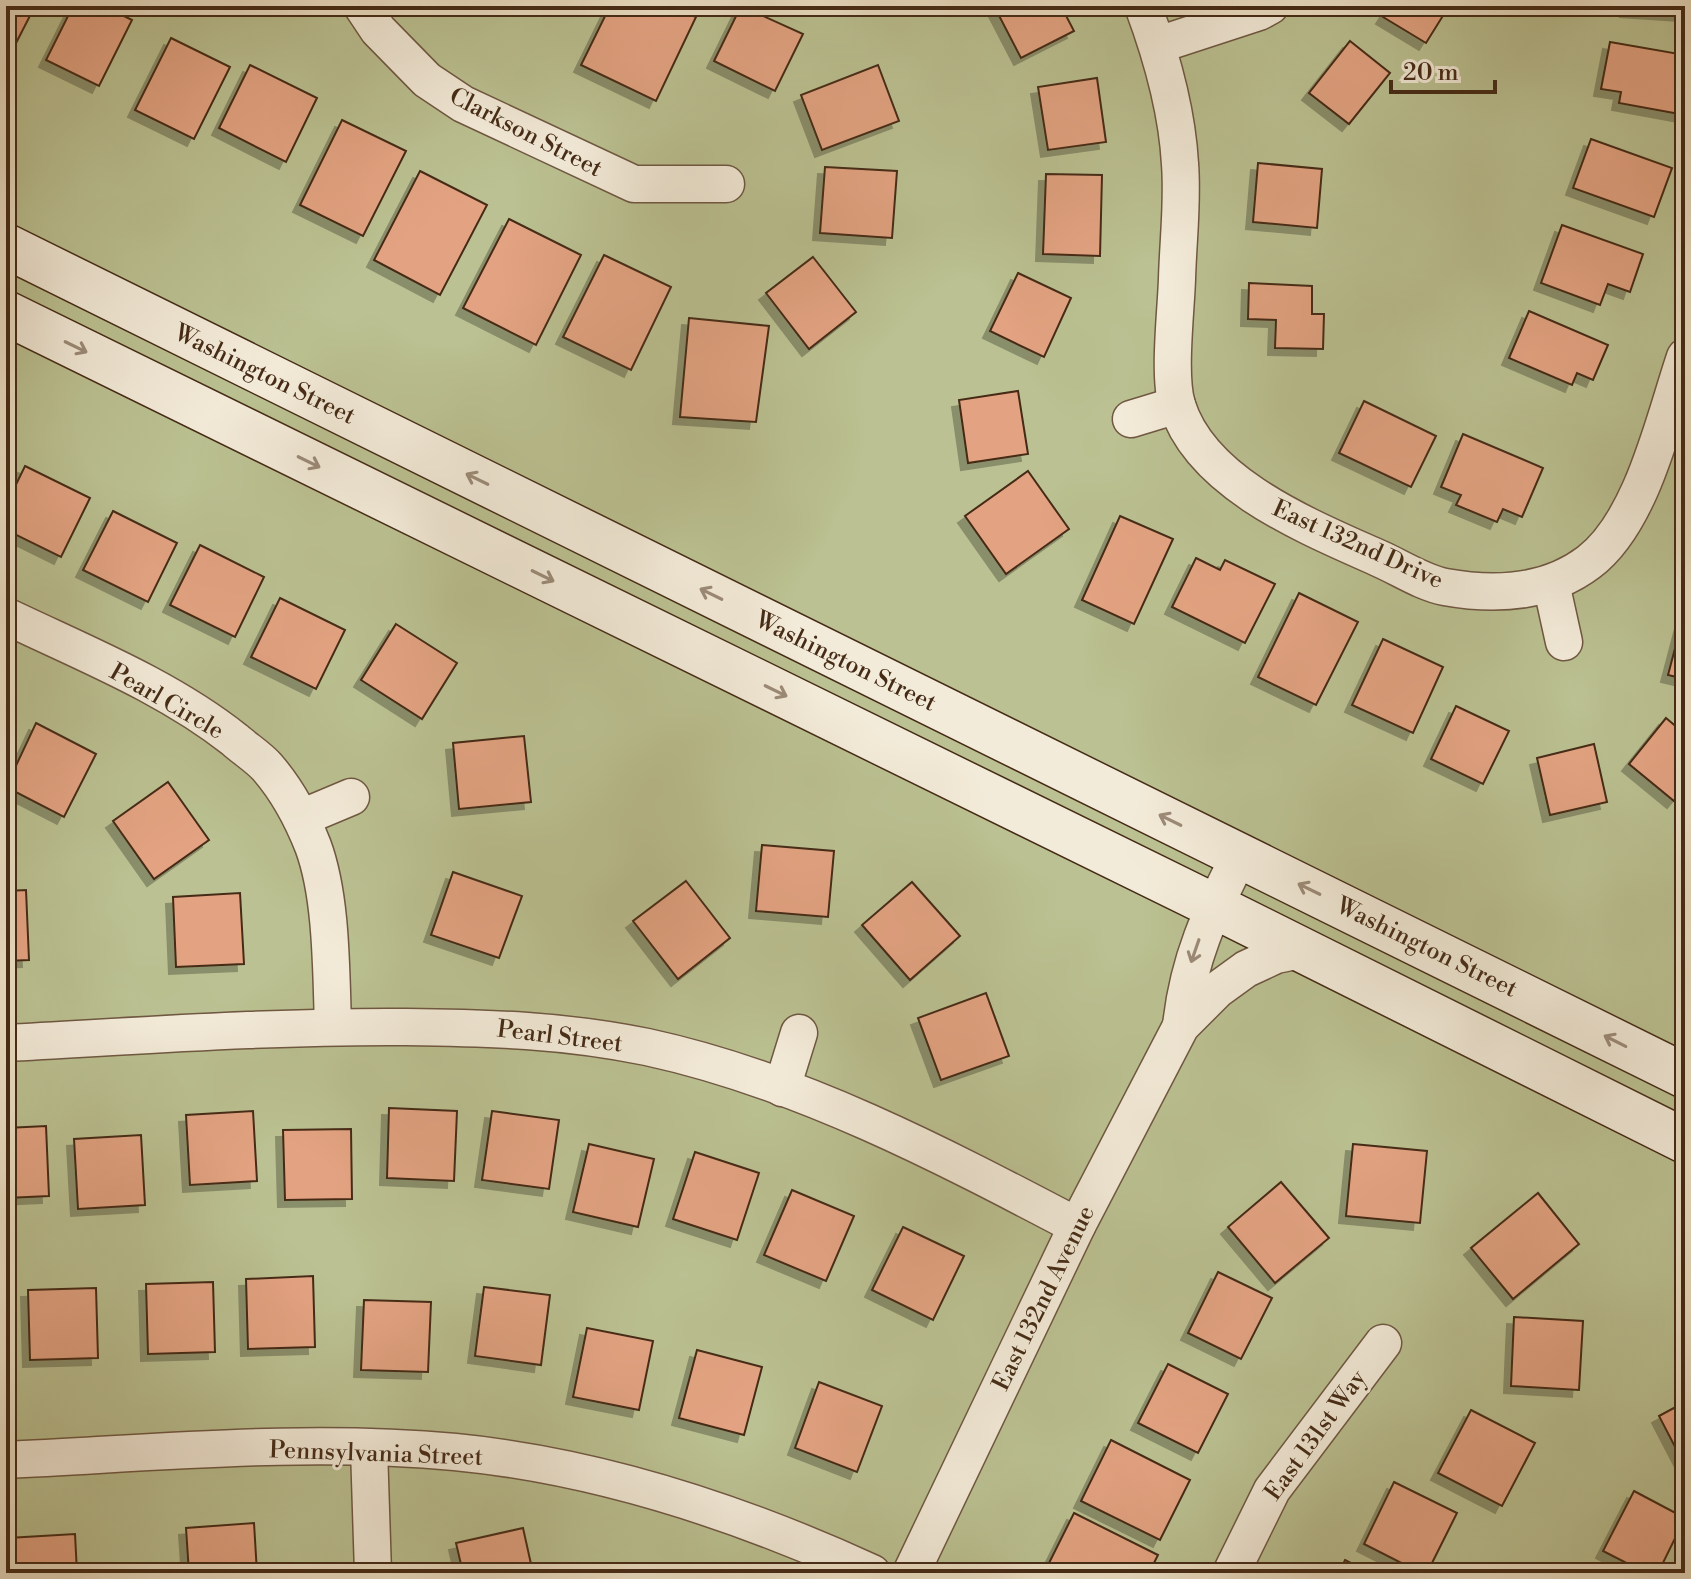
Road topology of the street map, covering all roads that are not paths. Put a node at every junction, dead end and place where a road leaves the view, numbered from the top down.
1 (362, 6) edge
2 (1143, 6) edge
3 (1270, 6) edge
4 (1158, 45) junction
5 (726, 184) dead end
6 (6, 246) edge
7 (6, 313) edge
8 (1685, 357) edge
9 (1177, 405) junction
10 (1131, 419) dead end
11 (1551, 583) junction
12 (6, 616) edge
13 (1564, 642) dead end
14 (351, 797) dead end
15 (301, 818) junction
16 (1240, 855) junction
17 (1214, 906) junction
18 (1301, 950) junction
19 (333, 1026) junction
20 (1181, 1026) junction
21 (799, 1033) dead end
22 (6, 1043) edge
23 (1685, 1076) edge
24 (782, 1088) junction
25 (1685, 1141) edge
26 (1077, 1226) junction
27 (1383, 1343) dead end
28 (369, 1448) junction
29 (6, 1460) edge
30 (373, 1573) edge
31 (872, 1573) edge
32 (911, 1573) edge
33 (1231, 1573) edge

1 - 5 street, Clarkson Street
2 - 4 street, East 132nd Drive
3 - 4 street
4 - 9 street, East 132nd Drive
16 -> 6 main road, Washington Street
7 -> 17 main road
8 - 11 street, East 132nd Drive
9 - 10 street
9 - 11 street, East 132nd Drive
11 - 13 street
12 - 15 street, Pearl Circle
14 - 15 street
15 - 19 street, Pearl Circle
16 - 17 street, East 132nd Avenue
23 -> 16 main road, Washington Street
17 - 18 main road
17 -> 20 street, East 132nd Avenue
18 - 20 street, East 132nd Avenue
18 - 25 main road
19 - 22 street, Pearl Street
19 - 24 street, Pearl Street
20 - 26 street, East 132nd Avenue
21 - 24 street
24 - 26 street, Pearl Street
26 - 32 street, East 132nd Avenue
27 - 33 street, East 131st Way
28 - 29 street, Pennsylvania Street
28 - 30 street
28 - 31 street, Pennsylvania Street

